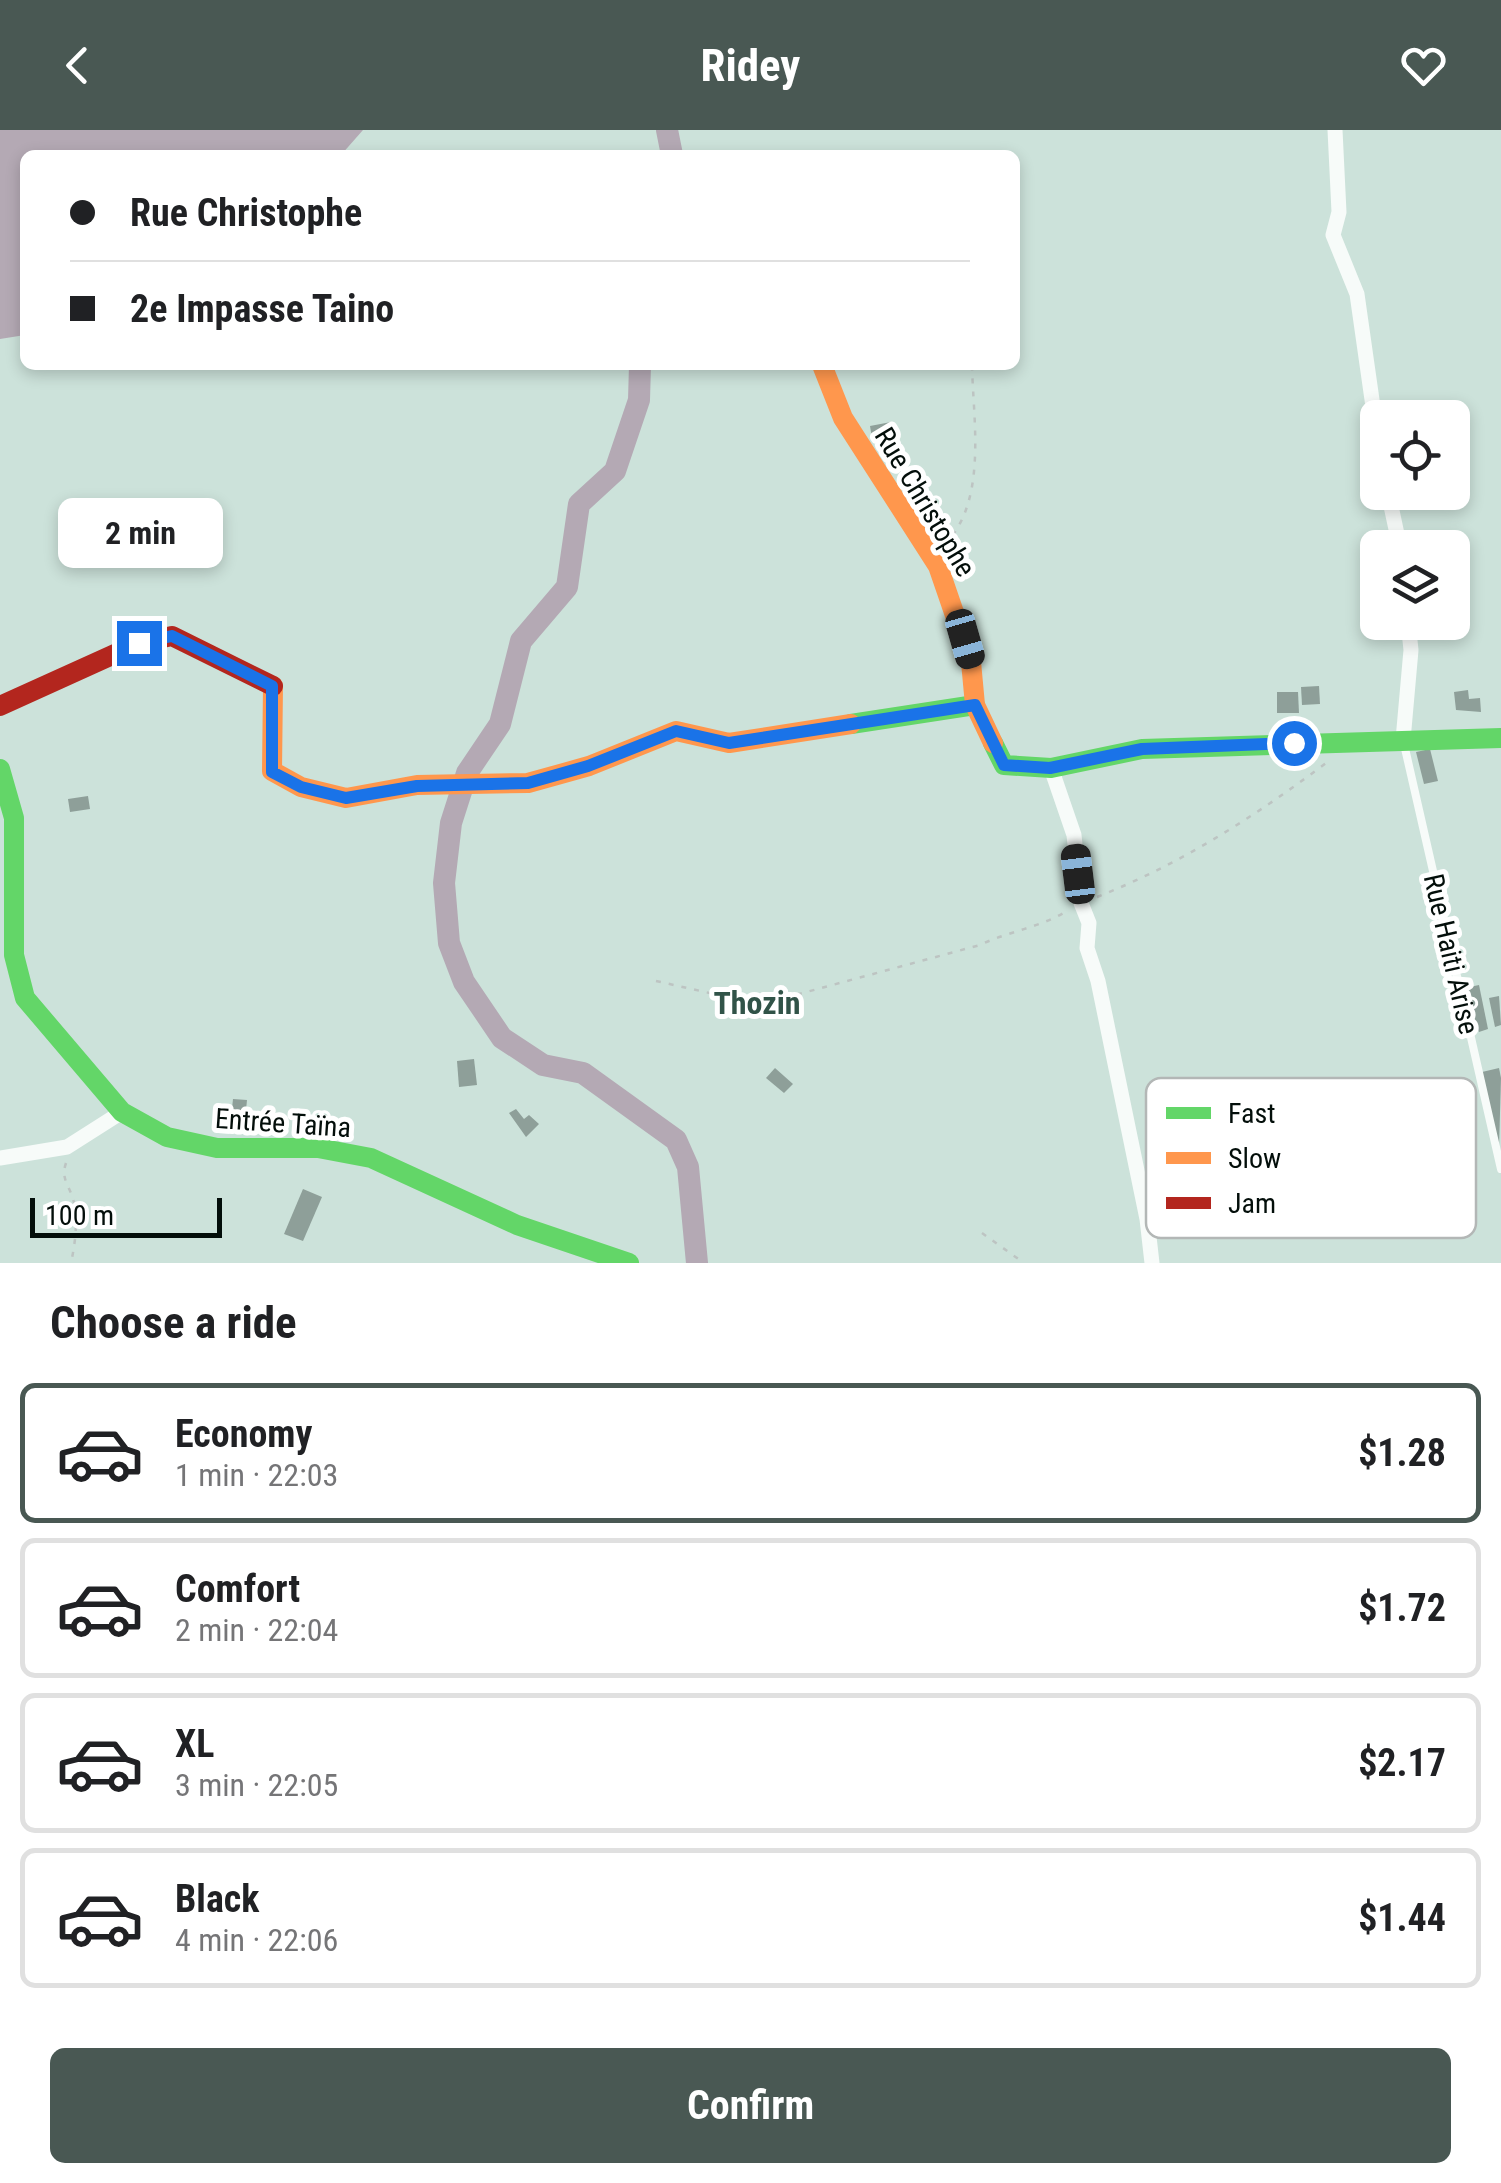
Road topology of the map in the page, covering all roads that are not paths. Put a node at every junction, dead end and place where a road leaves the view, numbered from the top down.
1 (1334, 130) edge
2 (824, 370) edge
3 (1372, 400) edge
4 (1410, 640) edge
5 (975, 705) junction
6 (0, 706) edge
7 (1501, 738) edge
8 (1403, 740) junction
9 (0, 768) edge
10 (1050, 768) junction
11 (122, 1112) junction
12 (0, 1158) edge
13 (1501, 1169) edge
14 (1146, 1214) edge
15 (1149, 1238) edge
16 (629, 1263) edge
17 (1152, 1263) edge

1 - 3 street
2 - 5 street, Rue Christophe
4 - 8 street
5 - 6 street
5 - 10 street, Rue Christophe
7 - 8 street, Rue Christophe
8 - 10 street, Rue Christophe
8 - 13 lane, Rue Haiti Arise
9 - 11 street, Entrée Taïna
10 - 14 street
11 - 12 street
11 - 16 street, Entrée Taïna
15 - 17 street

